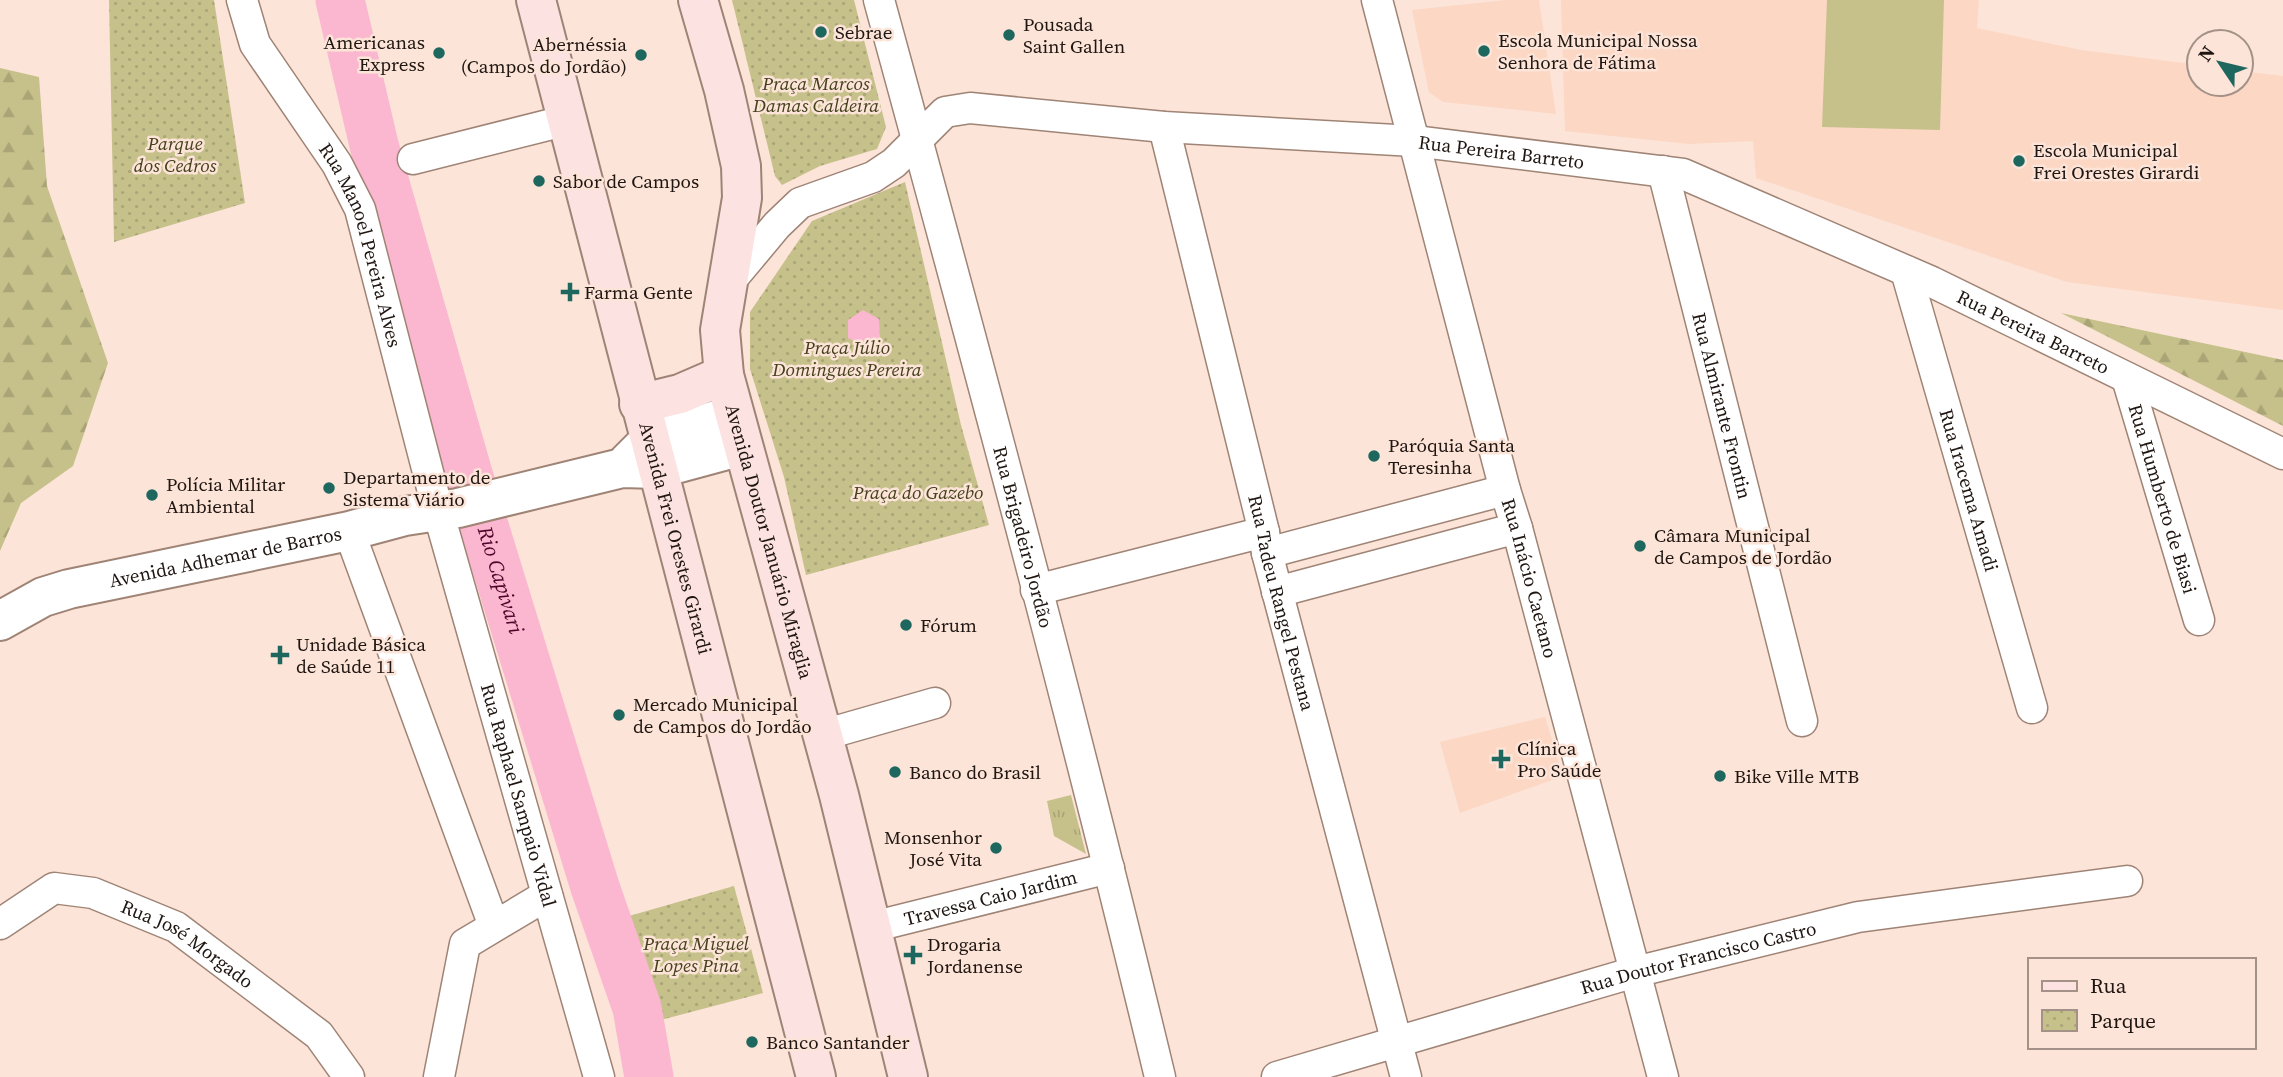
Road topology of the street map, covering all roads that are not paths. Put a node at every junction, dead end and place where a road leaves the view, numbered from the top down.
1 (242, 0) edge
2 (536, 0) edge
3 (698, 0) edge
4 (879, 0) edge
5 (1377, 0) edge
6 (568, 120) junction
7 (1164, 127) junction
8 (917, 140) junction
9 (1414, 141) junction
10 (414, 159) dead end
11 (1663, 172) junction
12 (1906, 271) junction
13 (726, 287) junction
14 (723, 374) junction
15 (2127, 378) junction
16 (639, 404) junction
17 (738, 431) junction
18 (2283, 454) edge
19 (642, 459) junction
20 (1504, 489) junction
21 (448, 510) junction
22 (1517, 528) junction
23 (349, 531) junction
24 (1265, 542) junction
25 (1037, 590) junction
26 (1277, 592) junction
27 (2199, 620) dead end
28 (0, 621) edge
29 (935, 703) dead end
30 (2032, 708) dead end
31 (1802, 720) dead end
32 (823, 735) junction
33 (1109, 868) junction
34 (2127, 881) dead end
35 (547, 895) junction
36 (0, 924) edge
37 (494, 926) junction
38 (872, 927) junction
39 (1635, 972) junction
40 (1396, 1040) junction
41 (349, 1077) edge
42 (439, 1077) edge
43 (599, 1077) edge
44 (816, 1077) edge
45 (908, 1077) edge
46 (1160, 1077) edge
47 (1278, 1077) edge
48 (1406, 1077) edge
49 (1663, 1077) edge

1 - 21 street, Rua Manoel Pereira Alves
2 - 6 main road, Avenida Frei Orestes Girardi
3 - 13 main road, Avenida Doutor Januário Miraglia
4 - 8 street, Rua Brigadeiro Jordão
5 - 9 street, Rua Inácio Caetano
6 - 10 street
6 - 16 main road, Avenida Frei Orestes Girardi
7 - 8 street, Rua Pereira Barreto
7 - 9 street, Rua Pereira Barreto
7 - 24 street, Rua Tadeu Rangel Pestana
8 - 13 street, Rua Pereira Barreto
8 - 25 street, Rua Brigadeiro Jordão
9 - 11 street, Rua Pereira Barreto
9 - 20 street, Rua Inácio Caetano
11 - 12 street, Rua Pereira Barreto
11 - 31 street, Rua Almirante Frontin
12 - 15 street, Rua Pereira Barreto
12 - 30 street, Rua Iracema Amadi
13 - 14 main road, Avenida Doutor Januário Miraglia
14 - 16 main road
14 - 17 main road, Avenida Doutor Januário Miraglia
15 - 18 street, Rua Pereira Barreto
15 - 27 street, Rua Humberto de Biasi
16 - 19 main road, Avenida Frei Orestes Girardi
17 - 19 street, Avenida Adhemar de Barros
17 - 32 main road, Avenida Doutor Januário Miraglia
19 - 21 street, Avenida Adhemar de Barros
19 - 44 main road, Avenida Frei Orestes Girardi
20 - 22 street, Rua Inácio Caetano
20 - 24 street
21 - 23 street, Avenida Adhemar de Barros
21 - 35 street, Rua Raphael Sampaio Vidal
22 - 26 street
22 - 39 street, Rua Inácio Caetano
23 - 28 street, Avenida Adhemar de Barros
23 - 37 street
24 - 25 street
24 - 26 street, Rua Tadeu Rangel Pestana
25 - 33 street, Rua Brigadeiro Jordão
26 - 40 street, Rua Tadeu Rangel Pestana
29 - 32 street
32 - 38 main road, Avenida Doutor Januário Miraglia
33 - 38 street, Travessa Caio Jardim
33 - 46 street, Rua Brigadeiro Jordão
34 - 39 street, Rua Doutor Francisco Castro
35 - 37 street
35 - 43 street, Rua Raphael Sampaio Vidal
36 - 41 street, Rua José Morgado
37 - 42 street
38 - 45 main road, Avenida Doutor Januário Miraglia
39 - 40 street, Rua Doutor Francisco Castro
39 - 49 street, Rua Inácio Caetano
40 - 47 street, Rua Doutor Francisco Castro
40 - 48 street, Rua Tadeu Rangel Pestana

